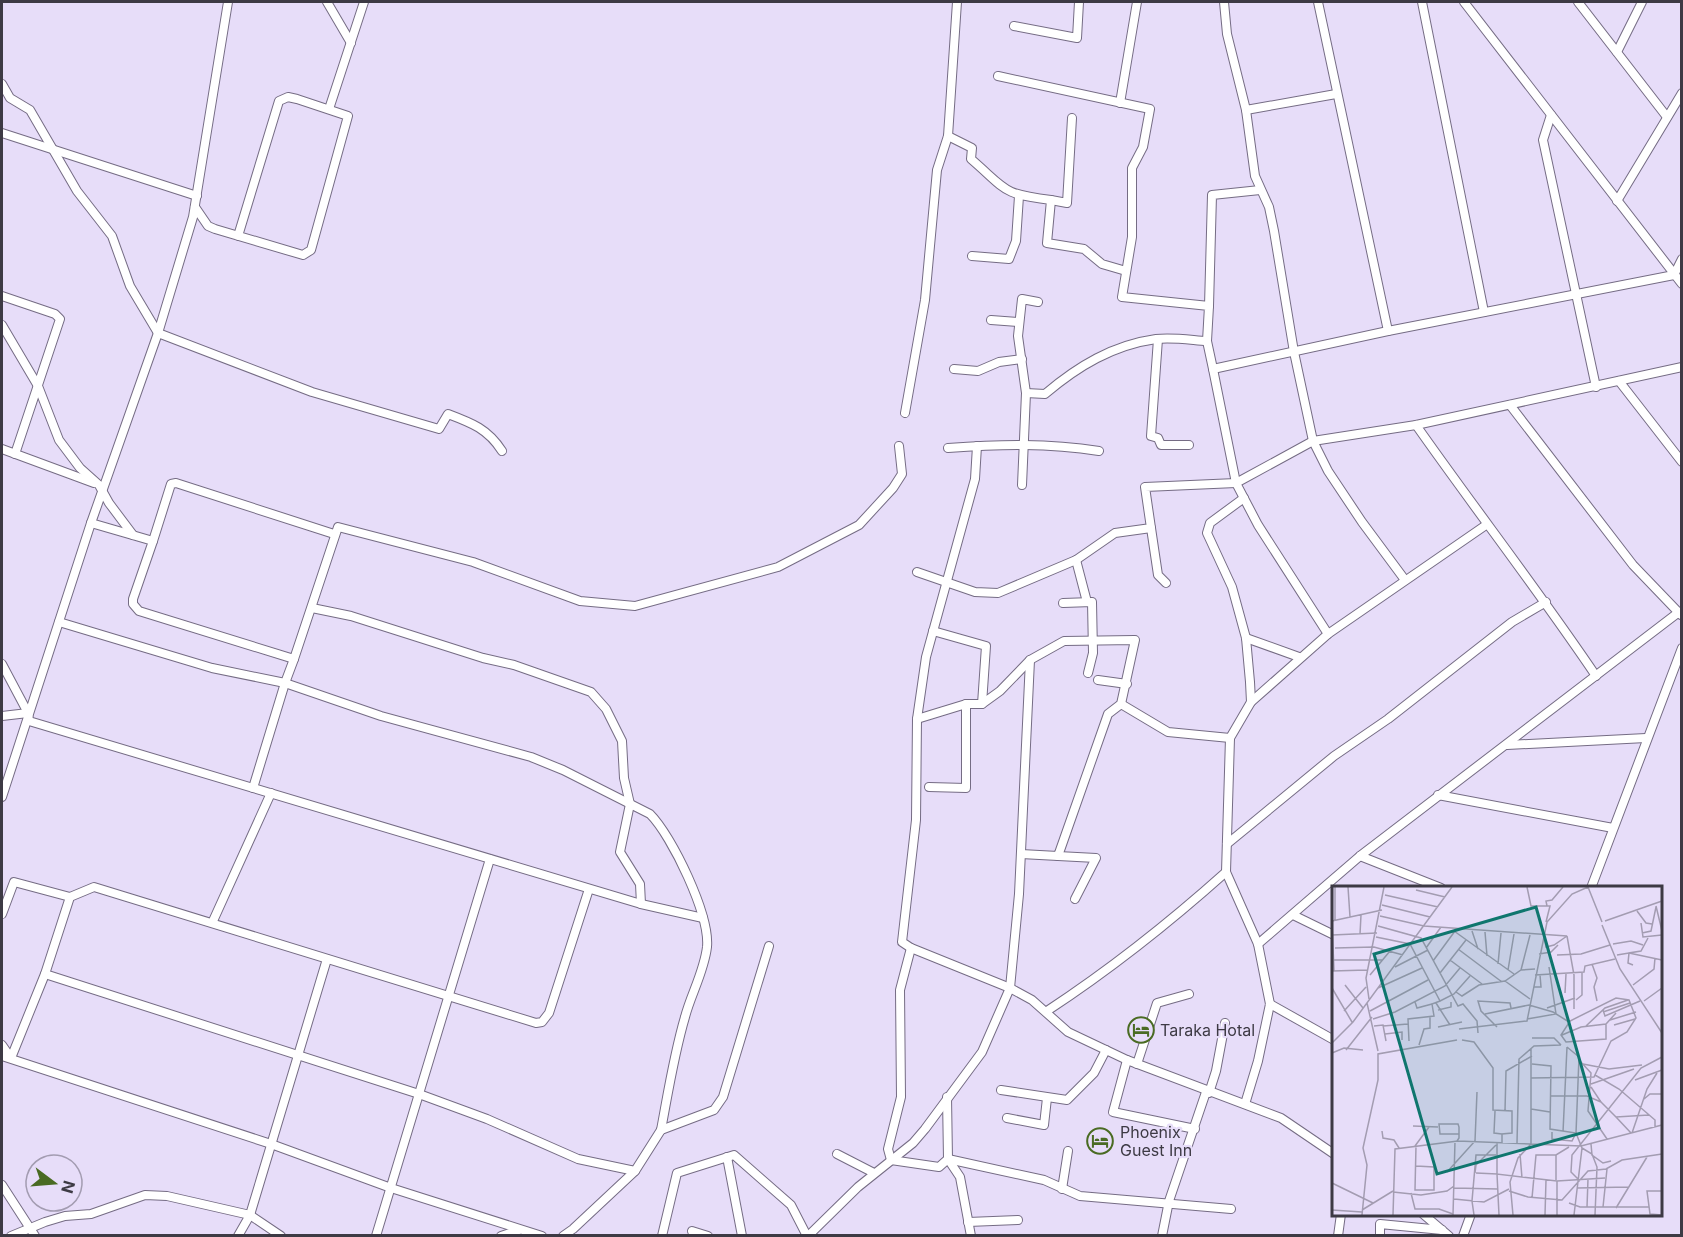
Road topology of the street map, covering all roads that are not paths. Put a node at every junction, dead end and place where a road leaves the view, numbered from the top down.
1 (228, 2) edge
2 (327, 2) edge
3 (364, 2) edge
4 (957, 2) edge
5 (1079, 2) edge
6 (1137, 2) edge
7 (1224, 2) edge
8 (1318, 2) edge
9 (1422, 2) edge
10 (1464, 2) edge
11 (1578, 2) edge
12 (1642, 2) edge
13 (1014, 26) dead end
14 (351, 43) junction
15 (1617, 52) junction
16 (998, 76) dead end
17 (2, 84) edge
18 (1682, 93) edge
19 (1336, 94) junction
20 (1120, 103) junction
21 (329, 108) junction
22 (1246, 110) junction
23 (1551, 115) junction
24 (1667, 117) junction
25 (1072, 118) dead end
26 (2, 133) edge
27 (948, 136) junction
28 (53, 150) junction
29 (1260, 190) junction
30 (197, 196) junction
31 (1019, 196) junction
32 (1051, 200) junction
33 (1617, 201) junction
34 (195, 207) junction
35 (238, 236) junction
36 (972, 256) dead end
37 (1682, 259) edge
38 (1126, 271) junction
39 (1674, 274) junction
40 (1682, 284) edge
41 (2, 296) edge
42 (1575, 296) junction
43 (1038, 302) dead end
44 (1209, 306) junction
45 (1484, 312) junction
46 (991, 320) dead end
47 (1018, 322) junction
48 (2, 325) edge
49 (1388, 331) junction
50 (158, 333) junction
51 (1158, 339) junction
52 (1208, 341) junction
53 (1294, 352) junction
54 (1022, 359) junction
55 (1682, 367) edge
56 (954, 369) dead end
57 (1213, 369) junction
58 (1619, 381) junction
59 (38, 386) junction
60 (1596, 387) junction
61 (1026, 393) junction
62 (1510, 405) junction
63 (905, 413) dead end
64 (1416, 425) junction
65 (1313, 441) junction
66 (1023, 443) junction
67 (1189, 445) dead end
68 (899, 446) dead end
69 (977, 446) junction
70 (948, 448) dead end
71 (2, 449) edge
72 (502, 451) dead end
73 (1099, 452) dead end
74 (15, 454) junction
75 (1682, 462) edge
76 (1236, 483) junction
77 (1022, 485) dead end
78 (102, 488) junction
79 (1244, 498) junction
80 (92, 523) junction
81 (1486, 525) junction
82 (1151, 528) junction
83 (334, 534) junction
84 (134, 535) junction
85 (153, 541) junction
86 (1076, 560) junction
87 (917, 572) dead end
88 (1405, 580) junction
89 (1167, 582) dead end
90 (947, 584) junction
91 (1087, 602) junction
92 (1546, 602) junction
93 (1063, 603) dead end
94 (312, 608) junction
95 (1680, 614) edge
96 (59, 622) junction
97 (933, 631) junction
98 (1328, 634) junction
99 (1246, 638) junction
100 (1093, 640) junction
101 (1682, 648) edge
102 (1299, 657) junction
103 (294, 659) junction
104 (1030, 660) junction
105 (2, 664) edge
106 (1088, 673) dead end
107 (1596, 676) junction
108 (1098, 680) dead end
109 (285, 683) junction
110 (1127, 684) junction
111 (1251, 702) junction
112 (966, 704) junction
113 (982, 704) junction
114 (1121, 704) junction
115 (2, 716) edge
116 (28, 717) junction
117 (917, 719) junction
118 (1230, 738) junction
119 (1646, 738) junction
120 (1507, 745) junction
121 (929, 787) dead end
122 (253, 788) junction
123 (271, 793) junction
124 (1438, 795) junction
125 (2, 797) edge
126 (630, 804) junction
127 (1613, 828) junction
128 (1227, 844) junction
129 (1021, 854) junction
130 (1058, 856) junction
131 (1360, 856) junction
132 (489, 859) junction
133 (1226, 872) junction
134 (1436, 886) edge
135 (1592, 886) edge
136 (589, 888) junction
137 (70, 897) junction
138 (1075, 899) dead end
139 (641, 904) junction
140 (2, 914) edge
141 (1293, 915) junction
142 (703, 918) junction
143 (213, 921) junction
144 (1332, 934) edge
145 (1258, 944) junction
146 (769, 946) dead end
147 (911, 948) junction
148 (327, 958) junction
149 (45, 974) junction
150 (1010, 988) junction
151 (1189, 994) dead end
152 (448, 995) junction
153 (1269, 1004) junction
154 (1047, 1011) junction
155 (1225, 1023) dead end
156 (1332, 1039) edge
157 (2, 1044) edge
158 (1106, 1050) junction
159 (298, 1055) junction
160 (2, 1056) edge
161 (11, 1058) junction
162 (1127, 1060) junction
163 (1137, 1064) junction
164 (1001, 1090) dead end
165 (1207, 1092) junction
166 (419, 1094) junction
167 (947, 1097) junction
168 (1047, 1098) junction
169 (1245, 1104) junction
170 (1007, 1118) dead end
171 (1195, 1129) junction
172 (661, 1130) junction
173 (271, 1144) junction
174 (1068, 1151) dead end
175 (1332, 1153) edge
176 (837, 1154) dead end
177 (727, 1157) junction
178 (948, 1159) junction
179 (891, 1160) junction
180 (635, 1171) junction
181 (874, 1173) junction
182 (2, 1185) edge
183 (390, 1188) junction
184 (1062, 1189) junction
185 (1169, 1202) junction
186 (1231, 1209) dead end
187 (250, 1215) junction
188 (1341, 1216) edge
189 (1424, 1216) edge
190 (1471, 1216) edge
191 (1018, 1220) dead end
192 (968, 1222) junction
193 (30, 1227) junction
194 (520, 1230) junction
195 (1442, 1230) junction
196 (692, 1232) dead end
197 (11, 1236) edge
198 (35, 1236) edge
199 (238, 1236) edge
200 (281, 1236) edge
201 (376, 1236) edge
202 (501, 1236) edge
203 (542, 1236) edge
204 (563, 1236) edge
205 (662, 1236) edge
206 (708, 1236) edge
207 (742, 1236) edge
208 (808, 1236) edge
209 (971, 1236) edge
210 (1162, 1236) edge
211 (1338, 1236) edge
212 (1380, 1236) edge
213 (1449, 1236) edge
214 (1463, 1236) edge

1 - 30 street
2 - 14 street
3 - 14 street
4 - 27 street
5 - 13 street
6 - 20 street
7 - 22 street
8 - 19 street
9 - 45 street
10 - 23 street
11 - 15 street
12 - 15 street
14 - 21 street
15 - 24 street
16 - 20 street
17 - 28 street
18 - 24 street
19 - 22 street
19 - 49 street
20 - 38 street
21 - 35 street
21 - 35 street
22 - 29 street
23 - 33 street
23 - 42 street
24 - 33 street
25 - 32 street
26 - 28 street
27 - 31 street
27 - 63 street
28 - 30 street
28 - 50 street
29 - 44 street
29 - 53 street
30 - 34 street
31 - 32 street
31 - 36 street
32 - 38 street
33 - 39 street
34 - 35 street
34 - 50 street
37 - 39 street
38 - 44 street
39 - 40 street
39 - 42 street
41 - 59 street
42 - 45 street
42 - 60 street
43 - 47 street
44 - 52 street
45 - 49 street
46 - 47 street
47 - 54 street
48 - 59 street
49 - 53 street
50 - 72 street
50 - 78 street
51 - 52 street
51 - 61 street
51 - 67 street
52 - 57 street
53 - 57 street
53 - 65 street
54 - 56 street
54 - 61 street
55 - 58 street
57 - 76 street
58 - 60 street
58 - 75 street
59 - 74 street
59 - 78 street
60 - 62 street
61 - 66 street
62 - 64 street
62 - 95 street
64 - 65 street
64 - 81 street
65 - 76 street
65 - 88 street
66 - 69 street
66 - 73 street
66 - 77 street
68 - 83 street
69 - 70 street
69 - 90 street
71 - 74 street
74 - 78 street
76 - 79 street
76 - 82 street
78 - 80 street
78 - 84 street
79 - 98 street
79 - 99 street
80 - 84 street
80 - 96 street
81 - 88 street
81 - 92 street
82 - 86 street
82 - 89 street
83 - 85 street
83 - 94 street
84 - 85 street
85 - 103 street
86 - 90 street
86 - 91 street
87 - 90 street
88 - 98 street
90 - 97 street
91 - 93 street
91 - 100 street
92 - 107 street
92 - 128 street
94 - 103 street
94 - 126 street
95 - 107 street
96 - 109 street
96 - 116 street
97 - 113 street
97 - 117 street
98 - 102 street
99 - 102 street
99 - 111 street
100 - 104 street
100 - 106 street
100 - 110 street
101 - 119 street
102 - 111 street
103 - 109 street
104 - 113 street
104 - 129 street
105 - 116 street
107 - 120 street
108 - 110 street
109 - 122 street
109 - 126 street
110 - 114 street
111 - 118 street
112 - 113 street
112 - 117 street
112 - 121 street
114 - 118 street
114 - 130 street
115 - 116 street
116 - 122 street
116 - 125 street
117 - 147 street
118 - 128 street
119 - 120 street
119 - 127 street
120 - 124 street
122 - 123 street
123 - 132 street
123 - 143 street
124 - 127 street
124 - 131 street
126 - 139 street
126 - 142 street
127 - 135 street
128 - 133 street
129 - 130 street
129 - 150 street
130 - 138 street
131 - 134 street
131 - 141 street
132 - 136 street
132 - 152 street
133 - 145 street
133 - 154 street
136 - 139 street
136 - 152 street
137 - 140 street
137 - 143 street
137 - 149 street
139 - 142 street
141 - 144 street
141 - 145 street
142 - 172 street
143 - 148 street
145 - 153 street
146 - 172 street
147 - 150 street
147 - 179 street
148 - 152 street
148 - 159 street
149 - 159 street
149 - 161 street
150 - 154 street
150 - 167 street
151 - 163 street
152 - 166 street
153 - 156 street
153 - 169 street
154 - 158 street
155 - 165 street
157 - 161 street
158 - 162 street
158 - 168 street
159 - 166 street
159 - 173 street
160 - 161 street
161 - 173 street
162 - 163 street
162 - 171 street
163 - 165 street
164 - 168 street
165 - 169 street
165 - 171 street
166 - 180 street
166 - 183 street
167 - 178 street
167 - 179 street
168 - 170 street
169 - 175 street
171 - 185 street
172 - 180 street
173 - 183 street
173 - 187 street
174 - 184 street
176 - 181 street
177 - 205 street
177 - 207 street
177 - 208 street
178 - 179 street
178 - 184 street
178 - 192 street
179 - 181 street
180 - 204 street
181 - 208 street
182 - 193 street
183 - 194 street
183 - 201 street
184 - 185 street
185 - 186 street
185 - 210 street
187 - 193 street
187 - 199 street
187 - 200 street
188 - 211 street
189 - 195 street
190 - 214 street
191 - 192 street
192 - 209 street
193 - 197 street
193 - 198 street
194 - 202 street
194 - 203 street
195 - 212 street
195 - 213 street
196 - 206 street

